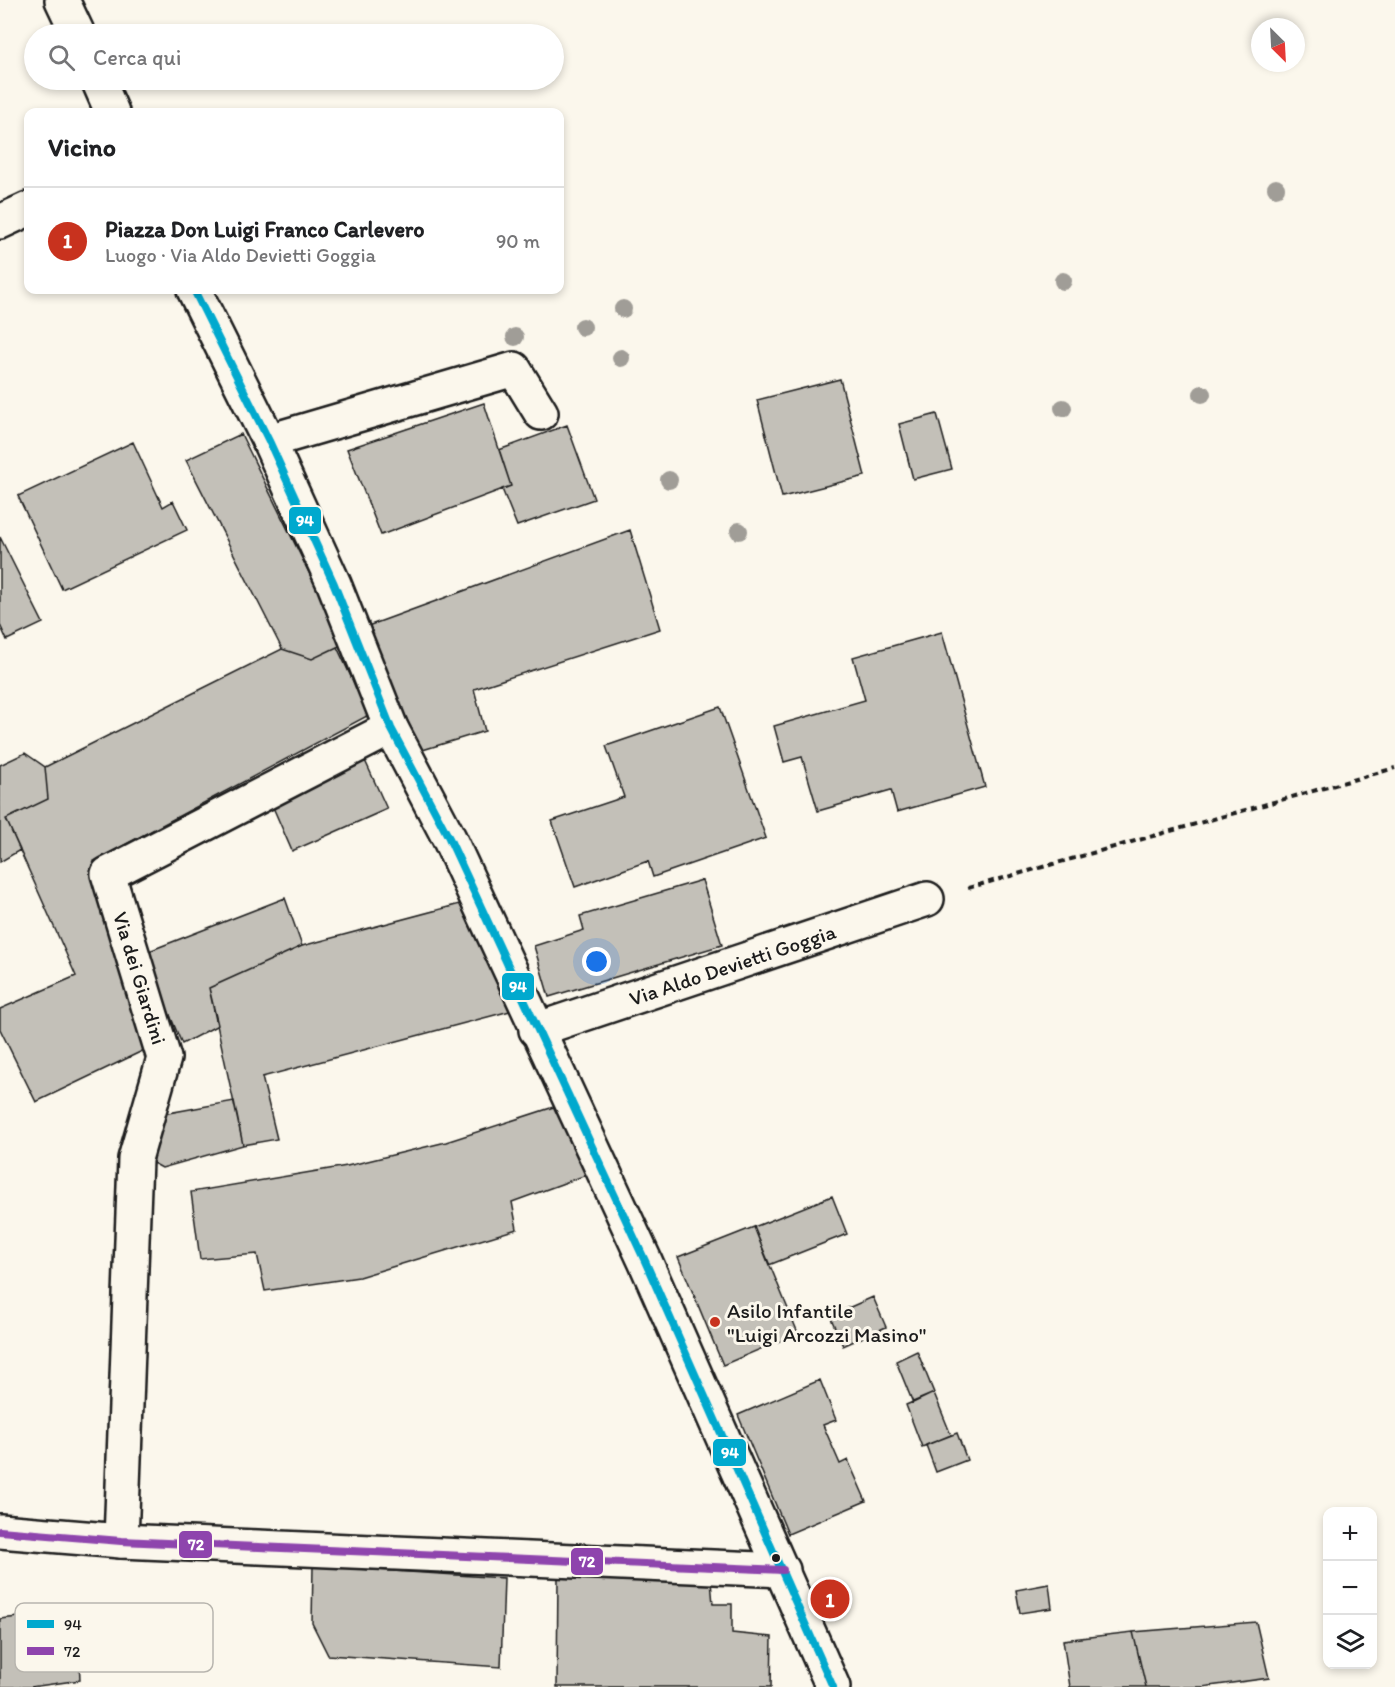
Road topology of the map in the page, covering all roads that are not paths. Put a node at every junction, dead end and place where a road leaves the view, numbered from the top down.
1 (62, 0) edge
2 (73, 24) edge
3 (102, 90) edge
4 (110, 108) edge
5 (24, 211) edge
6 (0, 222) edge
7 (196, 294) edge
8 (541, 413) dead end
9 (268, 441) junction
10 (391, 728) junction
11 (927, 899) road end
12 (536, 1030) junction
13 (0, 1531) edge
14 (121, 1541) junction
15 (783, 1570) junction
16 (833, 1687) edge

1 - 2 street
3 - 4 street
5 - 6 street
7 - 9 street
8 - 9 street
9 - 10 street
10 - 12 street
10 - 14 street, Via dei Giardini
11 - 12 street, Via Aldo Devietti Goggia
12 - 15 street
13 - 14 street
14 - 15 street
15 - 16 street

